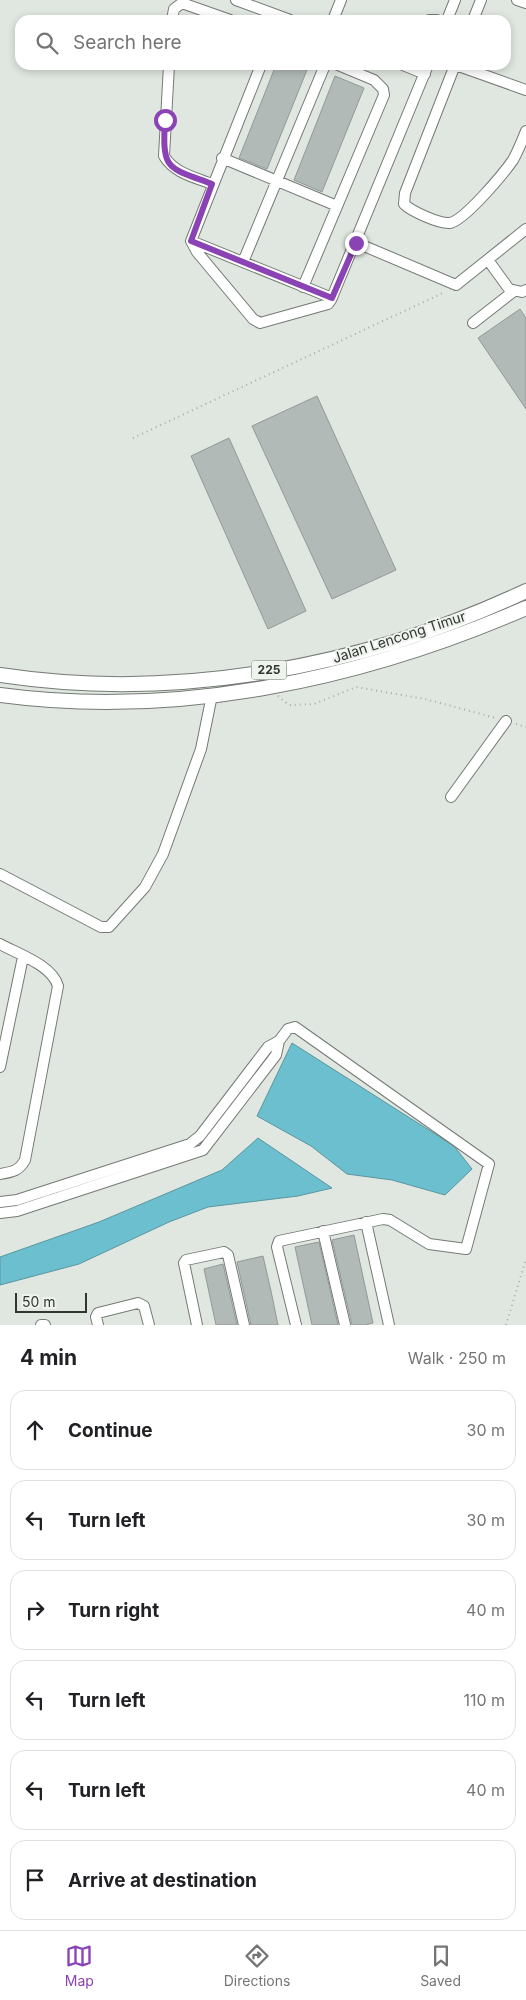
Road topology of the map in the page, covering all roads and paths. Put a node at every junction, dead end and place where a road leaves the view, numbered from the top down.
1 (236, 0) edge
2 (341, 0) edge
3 (455, 0) edge
4 (481, 0) edge
5 (518, 0) edge
6 (526, 3) edge
7 (173, 15) edge
8 (216, 15) edge
9 (273, 15) edge
10 (336, 15) edge
11 (449, 15) edge
12 (475, 15) edge
13 (169, 70) edge
14 (259, 70) edge
15 (323, 70) edge
16 (350, 70) edge
17 (427, 70) edge
18 (454, 70) edge
19 (470, 70) edge
20 (526, 90) edge
21 (526, 131) edge
22 (222, 158) junction
23 (276, 180) junction
24 (212, 184) junction
25 (337, 206) junction
26 (526, 229) edge
27 (191, 241) junction
28 (356, 243) junction
29 (488, 260) junction
30 (243, 262) junction
31 (456, 285) junction
32 (303, 287) junction
33 (526, 290) edge
34 (514, 292) junction
35 (332, 298) junction
36 (473, 323) dead end
37 (133, 438) dead end
38 (526, 590) edge
39 (526, 608) edge
40 (0, 675) edge
41 (266, 687) junction
42 (0, 694) edge
43 (212, 695) junction
44 (506, 721) junction
45 (526, 727) edge
46 (451, 797) dead end
47 (0, 874) edge
48 (0, 944) edge
49 (23, 957) junction
50 (279, 1041) junction
51 (0, 1067) edge
52 (0, 1174) edge
53 (0, 1202) edge
54 (0, 1213) edge
55 (366, 1222) junction
56 (323, 1230) junction
57 (526, 1259) edge
58 (97, 1321) edge
59 (41, 1325) edge
60 (45, 1325) edge
61 (149, 1325) edge
62 (197, 1325) edge
63 (244, 1325) edge
64 (296, 1325) edge
65 (345, 1325) edge
66 (389, 1325) edge
67 (506, 1325) edge

1 - 9 street
2 - 10 street
3 - 11 street
4 - 12 street
5 - 6 street
7 - 8 street
13 - 24 street
14 - 22 street
15 - 23 street
16 - 25 street
17 - 28 street
18 - 21 street
19 - 20 street
22 - 23 street
22 - 24 street
23 - 25 street
23 - 30 street
24 - 27 street
25 - 32 street
26 - 29 street
27 - 30 street
27 - 35 street
28 - 31 street
28 - 35 street
29 - 31 street
29 - 34 street
30 - 32 street
31 - 37 path
32 - 35 street
33 - 34 street
34 - 36 street
38 - 40 highway, Jalan Lencong Timur / 225
39 - 41 highway, Jalan Lencong Timur / 225
41 - 43 highway, Jalan Lencong Timur / 225
41 - 44 path
42 - 43 highway, Jalan Lencong Timur / 225
43 - 47 street
44 - 45 path
44 - 46 street
48 - 49 street
49 - 51 street
49 - 52 street
50 - 53 street
50 - 54 street
50 - 55 street
55 - 56 street
55 - 66 street
56 - 64 street
56 - 65 street
57 - 67 path
58 - 61 street
59 - 60 street
62 - 63 street

